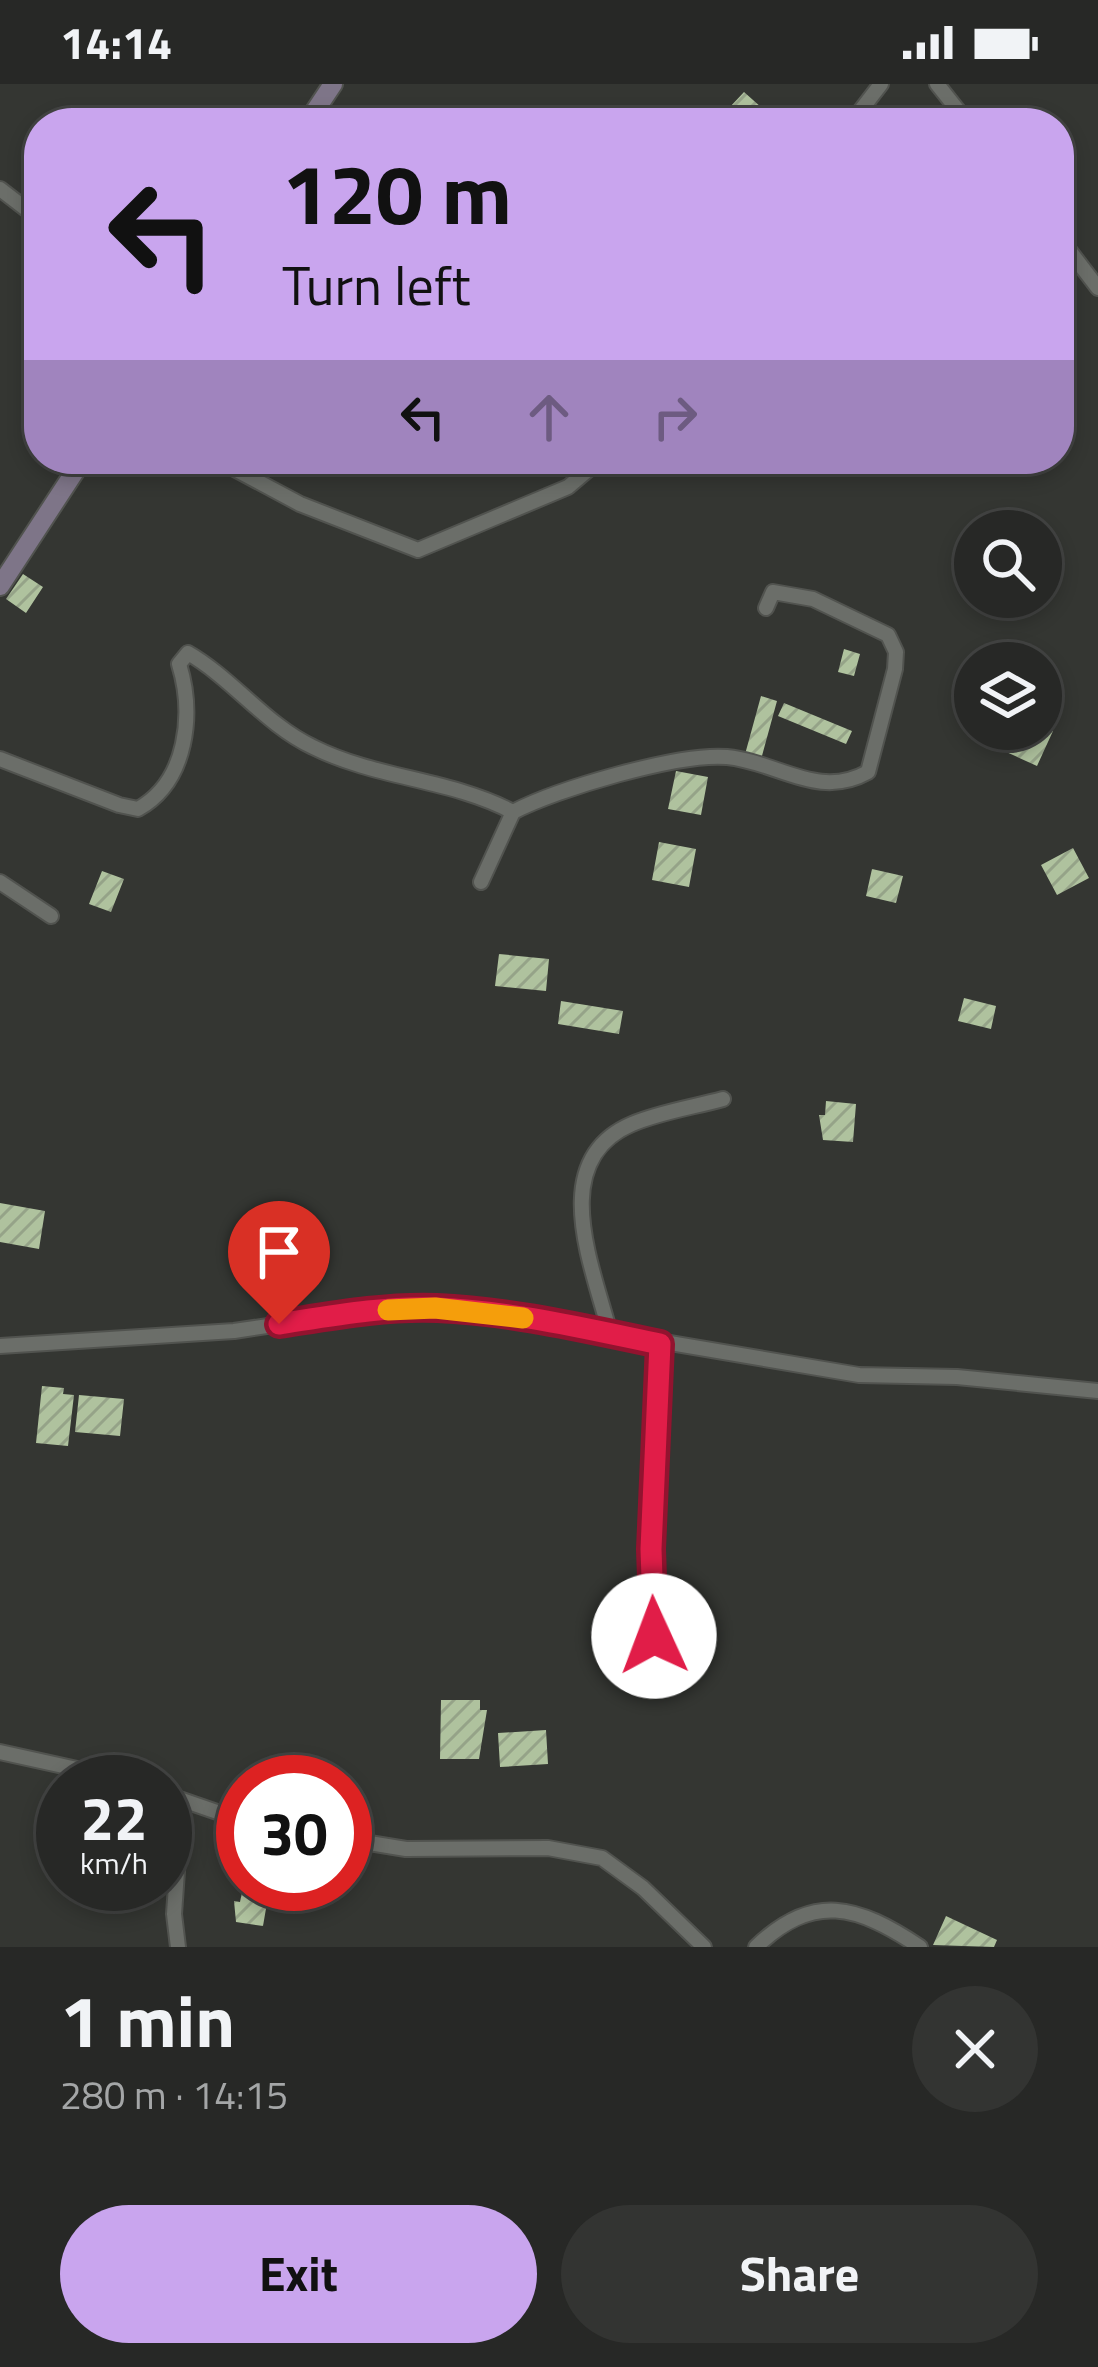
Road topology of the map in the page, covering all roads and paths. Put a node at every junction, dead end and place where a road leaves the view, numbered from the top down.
1 (881, 84) edge
2 (937, 84) edge
3 (863, 108) edge
4 (956, 108) edge
5 (0, 189) edge
6 (24, 207) edge
7 (1074, 256) edge
8 (1098, 287) edge
9 (73, 474) edge
10 (244, 474) edge
11 (583, 474) edge
12 (0, 586) edge
13 (766, 608) dead end
14 (0, 759) edge
15 (513, 812) junction
16 (0, 881) edge
17 (481, 882) dead end
18 (51, 916) dead end
19 (723, 1099) dead end
20 (610, 1334) junction
21 (660, 1344) junction
22 (0, 1346) edge
23 (1098, 1391) edge
24 (654, 1636) dead end
25 (0, 1752) edge
26 (36, 1760) edge
27 (372, 1843) edge
28 (174, 1911) edge
29 (178, 1947) edge
30 (704, 1947) edge
31 (756, 1947) edge
32 (920, 1947) edge

1 - 3 street
2 - 4 street
5 - 6 street
7 - 8 street
9 - 12 main road
10 - 11 street
13 - 15 street
14 - 15 street
15 - 17 street
16 - 18 street
19 - 20 street
20 - 21 street
20 - 22 street
21 - 23 street
21 - 24 street
25 - 26 street
27 - 30 street
28 - 29 street
31 - 32 street

